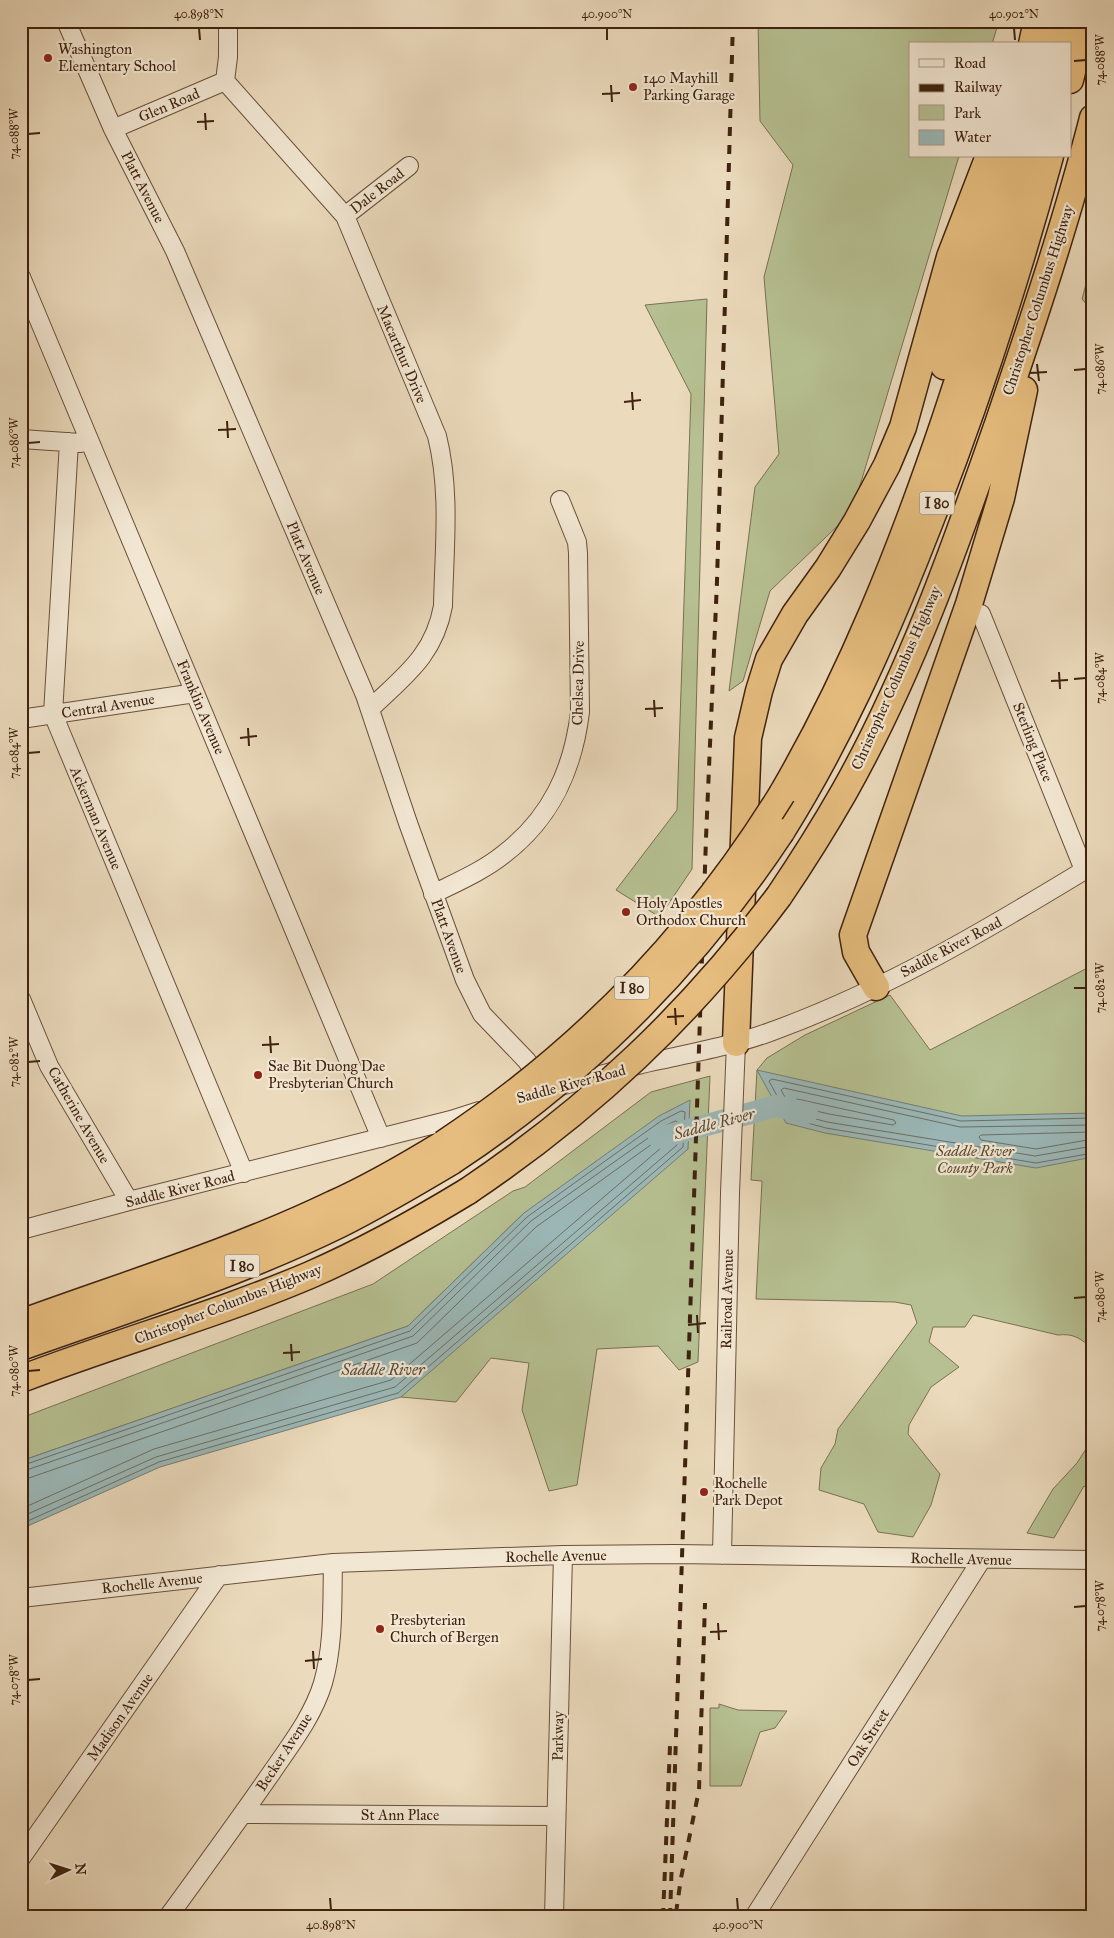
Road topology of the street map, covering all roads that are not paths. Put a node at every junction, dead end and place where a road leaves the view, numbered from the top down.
1 (66, 21) edge
2 (228, 21) edge
3 (1038, 21) edge
4 (1058, 21) edge
5 (1084, 21) edge
6 (1033, 42) edge
7 (1053, 42) edge
8 (1072, 72) edge
9 (225, 81) junction
10 (1093, 118) edge
11 (113, 129) junction
12 (988, 158) edge
13 (1003, 158) edge
14 (1023, 158) edge
15 (1049, 158) edge
16 (409, 166) dead end
17 (345, 216) junction
18 (1052, 259) junction
19 (21, 276) edge
20 (21, 439) edge
21 (69, 442) junction
22 (91, 443) junction
23 (560, 500) dead end
24 (981, 614) dead end
25 (866, 628) junction
26 (195, 693) junction
27 (370, 709) junction
28 (53, 714) junction
29 (21, 719) edge
30 (1089, 867) edge
31 (434, 894) junction
32 (876, 987) junction
33 (21, 999) edge
34 (736, 1043) junction
35 (544, 1090) junction
36 (381, 1138) junction
37 (447, 1152) junction
38 (244, 1173) junction
39 (129, 1201) junction
40 (21, 1230) edge
41 (21, 1323) edge
42 (21, 1347) edge
43 (21, 1379) edge
44 (563, 1555) junction
45 (722, 1555) junction
46 (982, 1560) junction
47 (1093, 1560) edge
48 (332, 1563) junction
49 (219, 1576) junction
50 (21, 1598) edge
51 (243, 1814) junction
52 (556, 1816) junction
53 (21, 1858) edge
54 (168, 1917) edge
55 (554, 1917) edge
56 (754, 1917) edge

1 - 11 street, Platt Avenue
2 - 9 street
3 - 6 highway
4 - 7 highway
5 - 8 highway
9 - 11 street, Glen Road
9 - 17 street, Macarthur Drive
10 - 18 highway, Christopher Columbus Highway / I 80
11 - 27 street, Platt Avenue
12 - 34 highway
13 - 25 highway
14 - 25 highway, Christopher Columbus Highway / I 80
15 - 37 highway, Christopher Columbus Highway / I 80, bridge
16 - 17 street, Dale Road
17 - 27 street, Macarthur Drive
18 - 32 highway
18 - 43 highway, Christopher Columbus Highway / I 80, bridge
19 - 22 street, Franklin Avenue
20 - 21 street
21 - 22 street
21 - 28 street, Ackerman Avenue
22 - 26 street, Franklin Avenue
23 - 31 street, Chelsea Drive
24 - 30 street, Sterling Place
25 - 37 highway, Christopher Columbus Highway / I 80, bridge
26 - 28 street, Central Avenue
26 - 36 street, Franklin Avenue
27 - 31 street, Platt Avenue
28 - 29 street, Central Avenue
28 - 38 street, Ackerman Avenue
30 - 32 street, Saddle River Road
31 - 35 street, Platt Avenue
32 - 34 street, Saddle River Road
33 - 39 street, Catherine Avenue
34 - 35 street, Saddle River Road
34 - 45 street, Railroad Avenue
35 - 36 street, Saddle River Road
36 - 38 street, Saddle River Road
37 - 41 highway, Christopher Columbus Highway / I 80
37 - 42 highway, Christopher Columbus Highway / I 80
38 - 39 street, Saddle River Road
39 - 40 street, Saddle River Road
44 - 45 street, Rochelle Avenue
44 - 48 street, Rochelle Avenue
44 - 52 street, Parkway
45 - 46 street, Rochelle Avenue
46 - 47 street, Rochelle Avenue
46 - 56 street, Oak Street
48 - 49 street, Rochelle Avenue
48 - 51 street, Becker Avenue
49 - 50 street, Rochelle Avenue
49 - 53 street, Madison Avenue
51 - 52 street, St Ann Place
51 - 54 street, Becker Avenue
52 - 55 street, Parkway

